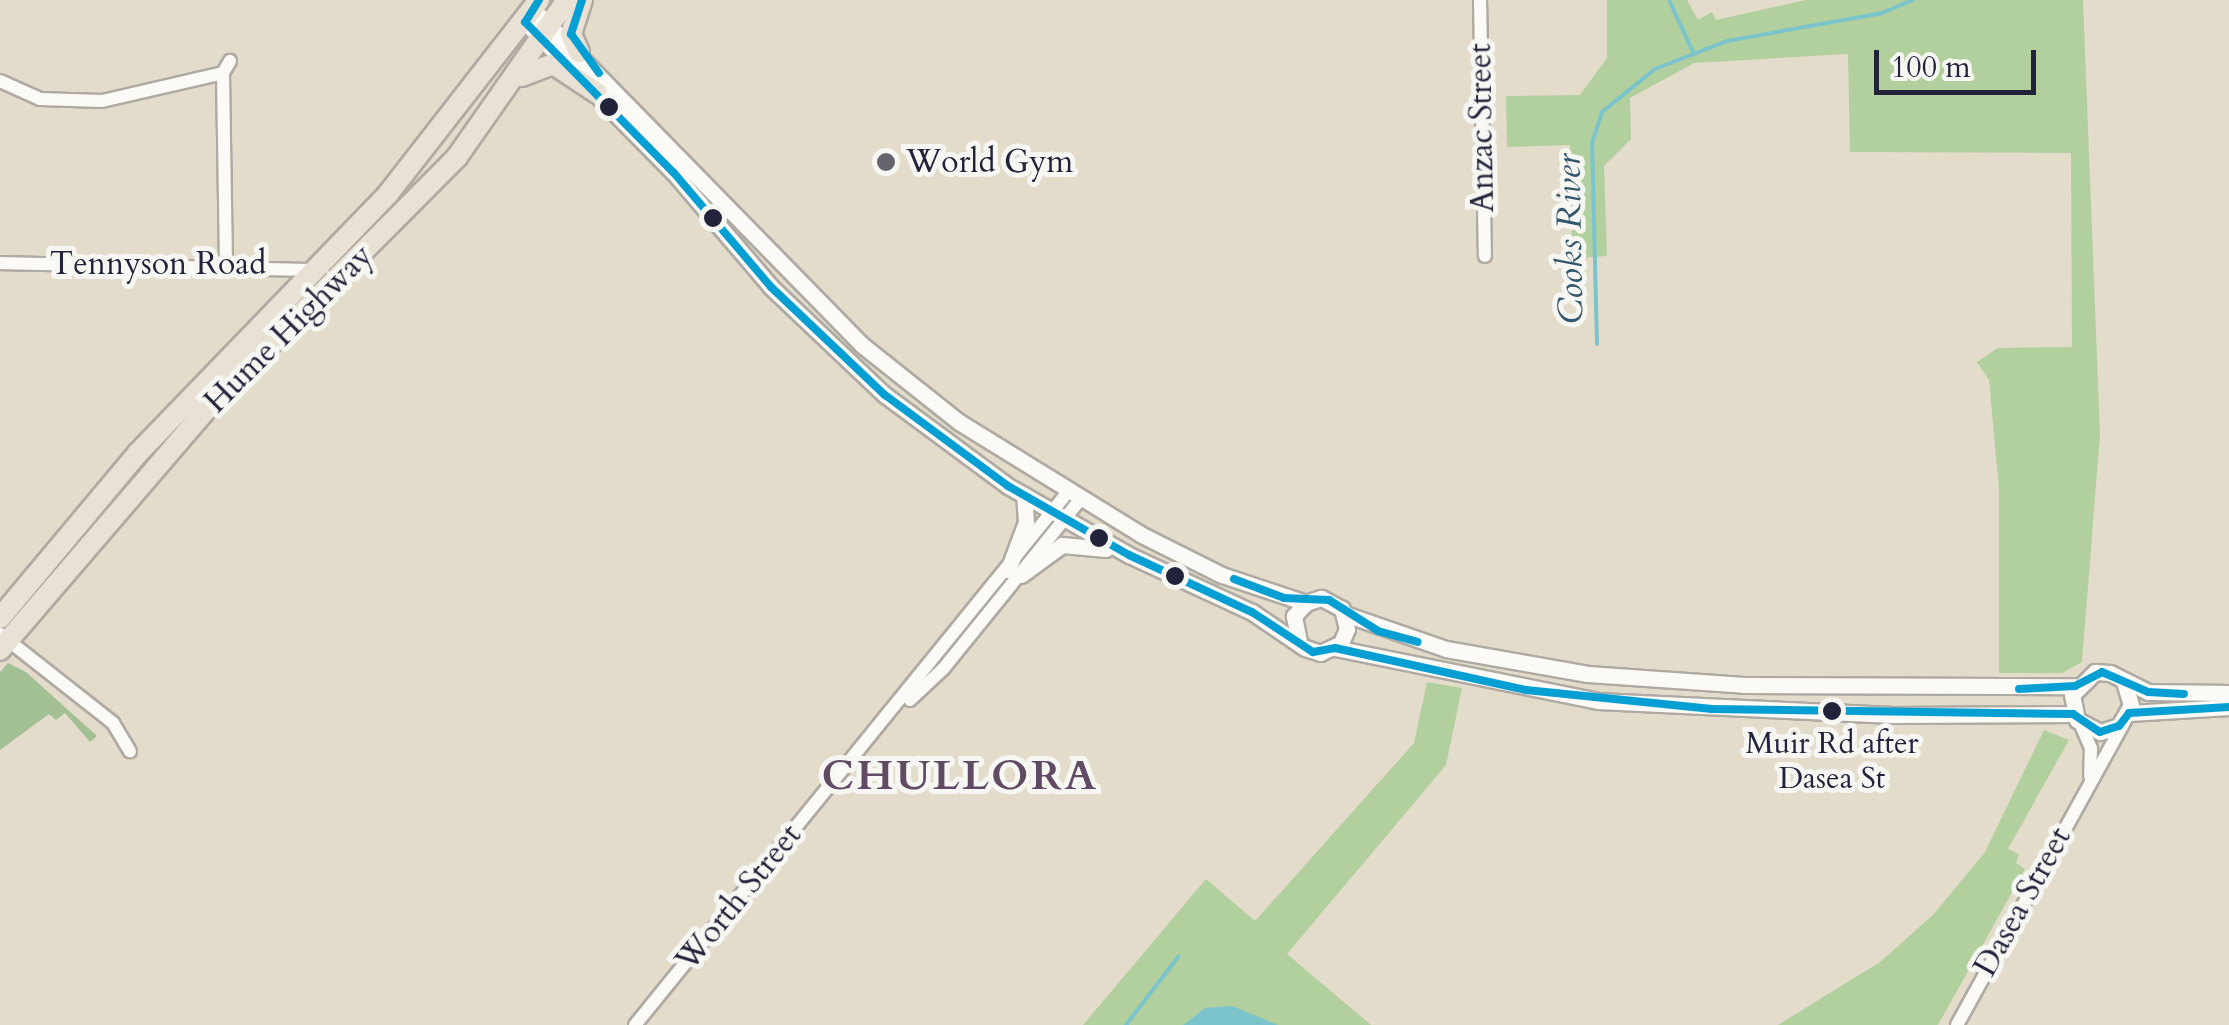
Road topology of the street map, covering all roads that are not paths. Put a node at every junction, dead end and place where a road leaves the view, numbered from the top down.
1 (568, 0) edge
2 (582, 0) edge
3 (1480, 0) edge
4 (532, 10) edge
5 (548, 31) junction
6 (579, 52) junction
7 (0, 80) edge
8 (596, 93) junction
9 (502, 96) junction
10 (1484, 256) dead end
11 (0, 263) edge
12 (226, 265) junction
13 (315, 270) junction
14 (1024, 495) junction
15 (1073, 497) junction
16 (1060, 516) junction
17 (1129, 555) junction
18 (1014, 572) junction
19 (1306, 602) junction
20 (1345, 614) junction
21 (0, 618) edge
22 (3, 641) edge
23 (1298, 642) junction
24 (1335, 648) junction
25 (2124, 682) junction
26 (2070, 686) junction
27 (2229, 694) edge
28 (2229, 707) edge
29 (2128, 716) junction
30 (2077, 720) junction
31 (130, 751) dead end
32 (2090, 779) junction
33 (635, 1025) edge
34 (1957, 1025) edge

1 - 5 highway, Hume Highway
2 - 6 highway
3 - 10 street, Anzac Street
4 - 5 street
4 - 13 highway, Hume Highway
5 - 6 street
5 - 8 street
5 - 9 highway, Hume Highway
6 - 15 street
7 - 12 street
8 - 9 highway
8 - 14 street
9 - 22 highway, Hume Highway
11 - 12 street, Tennyson Road
12 - 13 street, Tennyson Road
13 - 21 highway, Hume Highway
14 - 16 street
14 - 18 street
15 - 16 street, Worth Street
15 - 19 street
16 - 17 street
16 - 18 street, Worth Street
17 - 18 street
17 - 23 street
18 - 33 street, Worth Street
19 - 20 street
19 - 23 street
20 - 24 street
20 - 26 street
22 - 31 street
23 - 24 street
24 - 30 street
25 - 26 street
25 - 27 street
25 - 29 street
26 - 30 street
28 - 29 street
29 - 30 street
29 - 32 street, Dasea Street
30 - 32 street
32 - 34 street, Dasea Street

